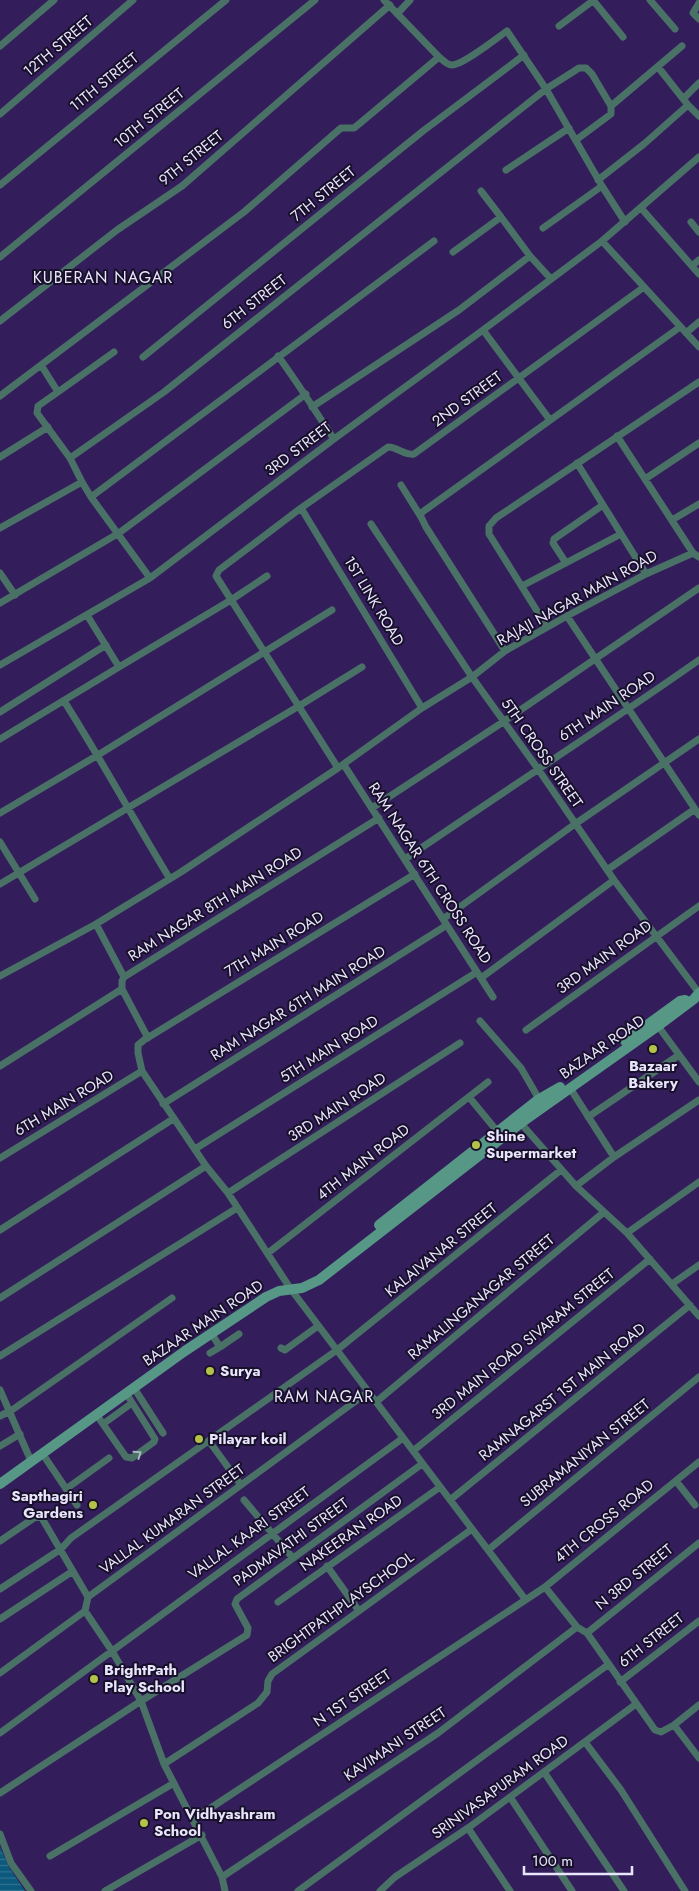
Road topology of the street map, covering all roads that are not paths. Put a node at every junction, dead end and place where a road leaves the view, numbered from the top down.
1 (54, 0) edge
2 (133, 0) edge
3 (226, 0) edge
4 (315, 0) edge
5 (410, 0) edge
6 (594, 0) edge
7 (650, 0) edge
8 (387, 3) edge
9 (699, 4) edge
10 (398, 14) junction
11 (699, 19) edge
12 (559, 26) dead end
13 (675, 29) dead end
14 (623, 37) dead end
15 (0, 46) edge
16 (682, 46) dead end
17 (524, 55) junction
18 (439, 57) junction
19 (658, 67) junction
20 (699, 83) edge
21 (546, 89) junction
22 (686, 102) junction
23 (611, 106) junction
24 (0, 114) edge
25 (699, 116) edge
26 (569, 128) junction
27 (576, 140) junction
28 (699, 157) edge
29 (693, 162) junction
30 (506, 170) dead end
31 (699, 170) edge
32 (600, 183) junction
33 (0, 186) edge
34 (481, 191) dead end
35 (641, 208) junction
36 (501, 217) junction
37 (625, 222) junction
38 (691, 222) dead end
39 (543, 228) dead end
40 (699, 232) edge
41 (602, 240) junction
42 (434, 241) dead end
43 (453, 252) dead end
44 (530, 256) junction
45 (0, 257) edge
46 (699, 260) edge
47 (692, 266) junction
48 (699, 274) edge
49 (551, 279) junction
50 (644, 287) junction
51 (0, 321) edge
52 (699, 322) edge
53 (680, 327) junction
54 (483, 330) junction
55 (686, 333) junction
56 (699, 347) edge
57 (114, 352) dead end
58 (278, 356) junction
59 (142, 357) dead end
60 (41, 365) junction
61 (519, 379) junction
62 (699, 382) edge
63 (58, 392) junction
64 (306, 394) junction
65 (0, 396) edge
66 (312, 407) junction
67 (550, 420) junction
68 (48, 427) junction
69 (617, 436) junction
70 (334, 439) junction
71 (699, 443) edge
72 (0, 457) edge
73 (70, 458) junction
74 (577, 463) junction
75 (645, 479) junction
76 (82, 482) junction
77 (401, 485) dead end
78 (91, 497) junction
79 (699, 504) edge
80 (603, 505) junction
81 (301, 508) junction
82 (421, 517) junction
83 (672, 520) junction
84 (371, 524) dead end
85 (0, 528) edge
86 (118, 533) junction
87 (621, 534) junction
88 (696, 555) edge
89 (566, 563) junction
90 (0, 573) edge
91 (646, 574) junction
92 (266, 576) dead end
93 (150, 578) junction
94 (522, 586) junction
95 (699, 588) edge
96 (15, 595) junction
97 (232, 600) junction
98 (0, 603) edge
99 (332, 610) dead end
100 (87, 615) junction
101 (567, 616) junction
102 (547, 627) junction
103 (106, 645) junction
104 (505, 651) junction
105 (265, 652) junction
106 (596, 659) junction
107 (699, 660) edge
108 (0, 665) edge
109 (119, 667) junction
110 (362, 667) dead end
111 (472, 677) junction
112 (64, 701) junction
113 (299, 706) junction
114 (422, 708) junction
115 (629, 709) junction
116 (0, 712) edge
117 (504, 722) junction
118 (0, 739) edge
119 (699, 739) edge
120 (98, 755) junction
121 (665, 764) junction
122 (341, 766) junction
123 (538, 769) junction
124 (372, 808) junction
125 (127, 809) junction
126 (697, 812) edge
127 (0, 813) edge
128 (379, 818) junction
129 (575, 824) junction
130 (0, 842) edge
131 (405, 859) junction
132 (607, 870) junction
133 (18, 873) junction
134 (415, 874) junction
135 (170, 879) junction
136 (614, 880) junction
137 (0, 884) edge
138 (35, 899) dead end
139 (699, 906) edge
140 (445, 922) junction
141 (96, 924) junction
142 (657, 936) junction
143 (479, 975) junction
144 (0, 976) edge
145 (124, 977) junction
146 (122, 989) junction
147 (698, 995) edge
148 (493, 997) dead end
149 (480, 1021) dead end
150 (658, 1026) junction
151 (526, 1030) dead end
152 (148, 1038) junction
153 (460, 1043) dead end
154 (679, 1055) junction
155 (0, 1066) edge
156 (142, 1071) junction
157 (488, 1082) dead end
158 (699, 1082) edge
159 (570, 1088) junction
160 (469, 1097) junction
161 (539, 1098) junction
162 (699, 1100) edge
163 (163, 1104) junction
164 (588, 1117) junction
165 (173, 1119) junction
166 (518, 1120) junction
167 (497, 1131) junction
168 (195, 1149) junction
169 (614, 1157) junction
170 (0, 1158) edge
171 (206, 1166) junction
172 (562, 1170) junction
173 (699, 1182) edge
174 (576, 1186) junction
175 (228, 1193) junction
176 (237, 1208) junction
177 (604, 1212) junction
178 (0, 1230) edge
179 (627, 1233) junction
180 (268, 1253) junction
181 (650, 1259) junction
182 (699, 1265) edge
183 (672, 1284) junction
184 (294, 1288) junction
185 (0, 1298) edge
186 (172, 1298) dead end
187 (690, 1305) junction
188 (699, 1316) edge
189 (318, 1326) junction
190 (211, 1333) junction
191 (239, 1334) dead end
192 (220, 1347) junction
193 (281, 1348) dead end
194 (337, 1350) junction
195 (210, 1353) dead end
196 (0, 1356) edge
197 (699, 1378) edge
198 (0, 1390) edge
199 (129, 1391) junction
200 (368, 1392) junction
201 (376, 1402) junction
202 (132, 1403) junction
203 (10, 1411) junction
204 (96, 1414) junction
205 (0, 1416) edge
206 (103, 1424) junction
207 (20, 1434) junction
208 (161, 1434) dead end
209 (403, 1438) junction
210 (209, 1441) junction
211 (0, 1446) edge
212 (413, 1451) junction
213 (42, 1453) junction
214 (110, 1458) dead end
215 (32, 1460) junction
216 (699, 1462) edge
217 (422, 1464) junction
218 (676, 1481) junction
219 (0, 1484) edge
220 (241, 1485) junction
221 (440, 1487) junction
222 (66, 1488) junction
223 (244, 1500) dead end
224 (450, 1500) junction
225 (77, 1505) dead end
226 (695, 1505) dead end
227 (472, 1529) junction
228 (271, 1533) junction
229 (0, 1541) edge
230 (699, 1543) edge
231 (61, 1550) junction
232 (488, 1550) junction
233 (293, 1558) junction
234 (328, 1566) junction
235 (73, 1571) junction
236 (545, 1586) junction
237 (0, 1589) edge
238 (88, 1597) junction
239 (525, 1599) junction
240 (278, 1602) dead end
241 (85, 1611) junction
242 (359, 1611) junction
243 (0, 1619) edge
244 (699, 1621) edge
245 (577, 1627) junction
246 (587, 1633) junction
247 (112, 1652) junction
248 (609, 1664) junction
249 (0, 1673) edge
250 (620, 1682) junction
251 (141, 1701) junction
252 (636, 1704) junction
253 (699, 1705) edge
254 (674, 1725) junction
255 (0, 1733) edge
256 (585, 1742) junction
257 (699, 1758) edge
258 (164, 1764) junction
259 (544, 1772) junction
260 (174, 1783) junction
261 (0, 1793) edge
262 (510, 1797) junction
263 (194, 1819) junction
264 (468, 1828) junction
265 (0, 1834) edge
266 (202, 1835) junction
267 (50, 1856) dead end
268 (222, 1877) junction
269 (31, 1891) edge
270 (105, 1891) edge
271 (225, 1891) edge
272 (298, 1891) edge
273 (380, 1891) edge
274 (510, 1891) edge
275 (572, 1891) edge
276 (624, 1891) edge
277 (685, 1891) edge

1 - 15 street
2 - 24 street, 12TH STREET
3 - 33 street, 11TH STREET
4 - 45 street, 10TH STREET
5 - 10 street
6 - 12 street
6 - 14 street
7 - 13 street
8 - 10 street
8 - 51 street, 9TH STREET
9 - 11 street
10 - 18 street
16 - 19 street
17 - 18 street
17 - 21 street
17 - 59 street, 7TH STREET
18 - 60 street
19 - 22 street
19 - 23 street
20 - 22 street
21 - 23 street, 6TH STREET
21 - 26 street
21 - 73 street, 6TH STREET
22 - 25 street
22 - 32 street
23 - 27 street
26 - 27 street
26 - 30 street
27 - 32 street
28 - 29 street, 3RD STREET
29 - 31 street
29 - 35 street, 3RD STREET
32 - 37 street
32 - 39 street
34 - 36 street
35 - 37 street, 3RD STREET
35 - 47 street
36 - 43 street
36 - 44 street
37 - 41 street, 3RD STREET
38 - 40 street
41 - 49 street, 3RD STREET
41 - 50 street
42 - 58 street
44 - 49 street
44 - 66 street
46 - 47 street
47 - 48 street
49 - 54 street, 3RD STREET
50 - 53 street
50 - 61 street, 2ND STREET
52 - 55 street
53 - 55 street
53 - 67 street
54 - 61 street
54 - 70 street, 3RD STREET
55 - 56 street
57 - 63 street
58 - 64 street
58 - 78 street
60 - 63 street
60 - 65 street
61 - 67 street
61 - 81 street, 2ND STREET
62 - 69 street
63 - 68 street
64 - 66 street
64 - 86 street
66 - 70 street
67 - 82 street
68 - 72 street
68 - 73 street
69 - 74 street
69 - 75 street
70 - 93 street, 3RD STREET
71 - 75 street
73 - 76 street
74 - 80 street
74 - 94 street
75 - 83 street
76 - 78 street
76 - 85 street
77 - 82 street
78 - 86 street
79 - 83 street
80 - 87 street
80 - 89 street
81 - 97 street, RAM NAGAR 6TH CROSS ROAD
81 - 114 street, 1ST LINK ROAD
82 - 104 street
83 - 88 street
84 - 111 street, 5TH CROSS STREET
86 - 93 street
86 - 96 street
87 - 89 street
87 - 91 street
88 - 91 street, RAJAJI NAGAR MAIN ROAD
89 - 94 street
90 - 96 street
91 - 101 street, RAJAJI NAGAR MAIN ROAD
92 - 97 street
93 - 100 street, 3RD STREET
94 - 102 street
95 - 106 street
96 - 98 street
97 - 105 street, RAM NAGAR 6TH CROSS ROAD
97 - 109 street
99 - 105 street
100 - 103 street
100 - 108 street, 3RD STREET
101 - 102 street, RAJAJI NAGAR MAIN ROAD
101 - 106 street
102 - 104 street, RAJAJI NAGAR MAIN ROAD
103 - 109 street
103 - 116 street
104 - 111 street, RAJAJI NAGAR MAIN ROAD
105 - 113 street, RAM NAGAR 6TH CROSS ROAD
105 - 120 street
106 - 115 street
106 - 117 street
107 - 115 street, 6TH MAIN ROAD
109 - 112 street
110 - 113 street
111 - 114 street, RAJAJI NAGAR MAIN ROAD
111 - 117 street, 5TH CROSS STREET
112 - 118 street
112 - 120 street
113 - 122 street, RAM NAGAR 6TH CROSS ROAD
113 - 125 street
114 - 122 street, RAJAJI NAGAR MAIN ROAD
115 - 121 street
115 - 123 street, 6TH MAIN ROAD
117 - 123 street, 5TH CROSS STREET
117 - 124 street
119 - 121 street
120 - 125 street
120 - 127 street
121 - 126 street
121 - 129 street
122 - 124 street, RAM NAGAR 6TH CROSS ROAD
122 - 135 street, RAJAJI NAGAR MAIN ROAD
123 - 129 street, 5TH CROSS STREET
123 - 131 street, 6TH MAIN ROAD
124 - 128 street, RAM NAGAR 6TH CROSS ROAD
125 - 133 street
125 - 135 street
126 - 132 street
128 - 131 street, RAM NAGAR 6TH CROSS ROAD
128 - 145 street, RAM NAGAR 8TH MAIN ROAD
129 - 132 street, 5TH CROSS STREET
129 - 140 street
130 - 133 street
131 - 134 street, RAM NAGAR 6TH CROSS ROAD
132 - 136 street, 5TH CROSS STREET
133 - 137 street
133 - 138 street
134 - 140 street, RAM NAGAR 6TH CROSS ROAD
134 - 152 street, 7TH MAIN ROAD
135 - 141 street, RAJAJI NAGAR MAIN ROAD
136 - 142 street, 5TH CROSS STREET
136 - 143 street, 5TH MAIN ROAD
139 - 142 street, 3RD MAIN ROAD
140 - 143 street, RAM NAGAR 6TH CROSS ROAD
140 - 163 street, RAM NAGAR 6TH MAIN ROAD
141 - 144 street, RAJAJI NAGAR MAIN ROAD
141 - 145 street
142 - 147 street, 5TH CROSS STREET
142 - 151 street, 3RD MAIN ROAD
143 - 148 street, RAM NAGAR 6TH CROSS ROAD
143 - 168 street, 5TH MAIN ROAD
145 - 146 street, RAM NAGAR 8TH MAIN ROAD
146 - 152 street
146 - 155 street
147 - 150 main road, BAZAAR ROAD
147 - 161 main road
149 - 161 street
150 - 154 street
150 - 159 main road, BAZAAR ROAD
152 - 156 street
153 - 175 street, 3RD MAIN ROAD
154 - 158 street
154 - 164 street
156 - 163 street
156 - 170 street, 6TH MAIN ROAD
157 - 160 street, 4TH MAIN ROAD
159 - 164 street
159 - 166 main road, BAZAAR ROAD
160 - 167 street
160 - 180 street, 4TH MAIN ROAD
161 - 166 main road
162 - 169 street
163 - 165 street
164 - 169 street
165 - 168 street
165 - 178 street
166 - 167 main road
166 - 172 street
166 - 184 main road, BAZAAR MAIN ROAD
167 - 184 main road
168 - 171 street
169 - 174 street
171 - 175 street
171 - 185 street
172 - 174 street
172 - 194 street, KALAIVANAR STREET
173 - 179 street
174 - 177 street
175 - 176 street
176 - 180 street
176 - 196 street
177 - 179 street
177 - 201 street, RAMALINGANAGAR STREET
179 - 181 street
180 - 184 street
181 - 183 street
181 - 212 street, 3RD MAIN ROAD SIVARAM STREET
182 - 183 street
183 - 187 street
184 - 189 street
184 - 190 main road, BAZAAR MAIN ROAD
186 - 203 street
187 - 188 street
187 - 224 street, RAMNAGARST 1ST MAIN ROAD
189 - 193 street
189 - 194 street
190 - 192 street
190 - 199 main road, BAZAAR MAIN ROAD
191 - 192 street
192 - 195 street
194 - 200 street
194 - 210 street, KALAIVANAR STREET
197 - 232 street, SUBRAMANIYAN STREET
198 - 203 street
199 - 202 street
199 - 204 main road, BAZAAR MAIN ROAD
199 - 208 street
200 - 201 street
200 - 220 street, VALLAL KUMARAN STREET
201 - 209 street
202 - 206 street
206 -> 202 street
203 - 205 street
203 - 207 street
204 - 206 street
204 - 213 main road, BAZAAR MAIN ROAD
207 - 211 street
207 - 215 street
209 - 212 street
209 - 228 street, VALLAL KAARI STREET
210 - 220 street
210 - 231 street, KALAIVANAR STREET
212 - 217 street
213 - 215 main road, BAZAAR MAIN ROAD
213 - 222 street
214 - 222 street
215 - 219 main road, BAZAAR MAIN ROAD
216 - 218 street, 4TH CROSS ROAD
217 - 221 street
217 - 233 street, PADMAVATHI STREET
218 - 226 street
218 - 236 street, 4TH CROSS ROAD
220 - 238 street, VALLAL KUMARAN STREET
221 - 224 street
221 - 234 street, NAKEERAN ROAD
222 - 225 street
223 - 228 street
224 - 227 street
227 - 232 street
227 - 242 street, BRIGHTPATHPLAYSCHOOL
228 - 233 street
228 - 247 street, VALLAL KAARI STREET
229 - 231 street
230 - 246 street, N 3RD STREET
231 - 235 street
231 - 237 street, KALAIVANAR STREET
232 - 239 street
233 - 251 street, PADMAVATHI STREET
234 - 240 street, NAKEERAN ROAD
234 - 242 street
235 - 238 street
235 - 243 street
236 - 239 street, 4TH CROSS ROAD
236 - 245 street
238 - 241 street
239 - 263 street, N 1ST STREET
241 - 247 street
241 - 249 street
242 - 258 street, BRIGHTPATHPLAYSCHOOL
244 - 250 street, 6TH STREET
245 - 246 street
245 - 268 street, KAVIMANI STREET
246 - 248 street
247 - 251 street
247 - 255 street, VALLAL KAARI STREET
248 - 250 street
248 - 272 street
250 - 252 street
251 - 258 street
251 - 261 street
252 - 254 street
252 - 256 street, SRINIVASAPURAM ROAD
253 - 254 street
254 - 257 street
256 - 259 street, SRINIVASAPURAM ROAD
256 - 277 street
258 - 260 street
259 - 262 street, SRINIVASAPURAM ROAD
259 - 276 street
260 - 263 street
260 - 267 street
262 - 264 street, SRINIVASAPURAM ROAD
262 - 275 street
263 - 266 street
264 - 273 street, SRINIVASAPURAM ROAD
264 - 274 street
265 - 269 street
266 - 268 street
266 - 270 street
268 - 271 street

